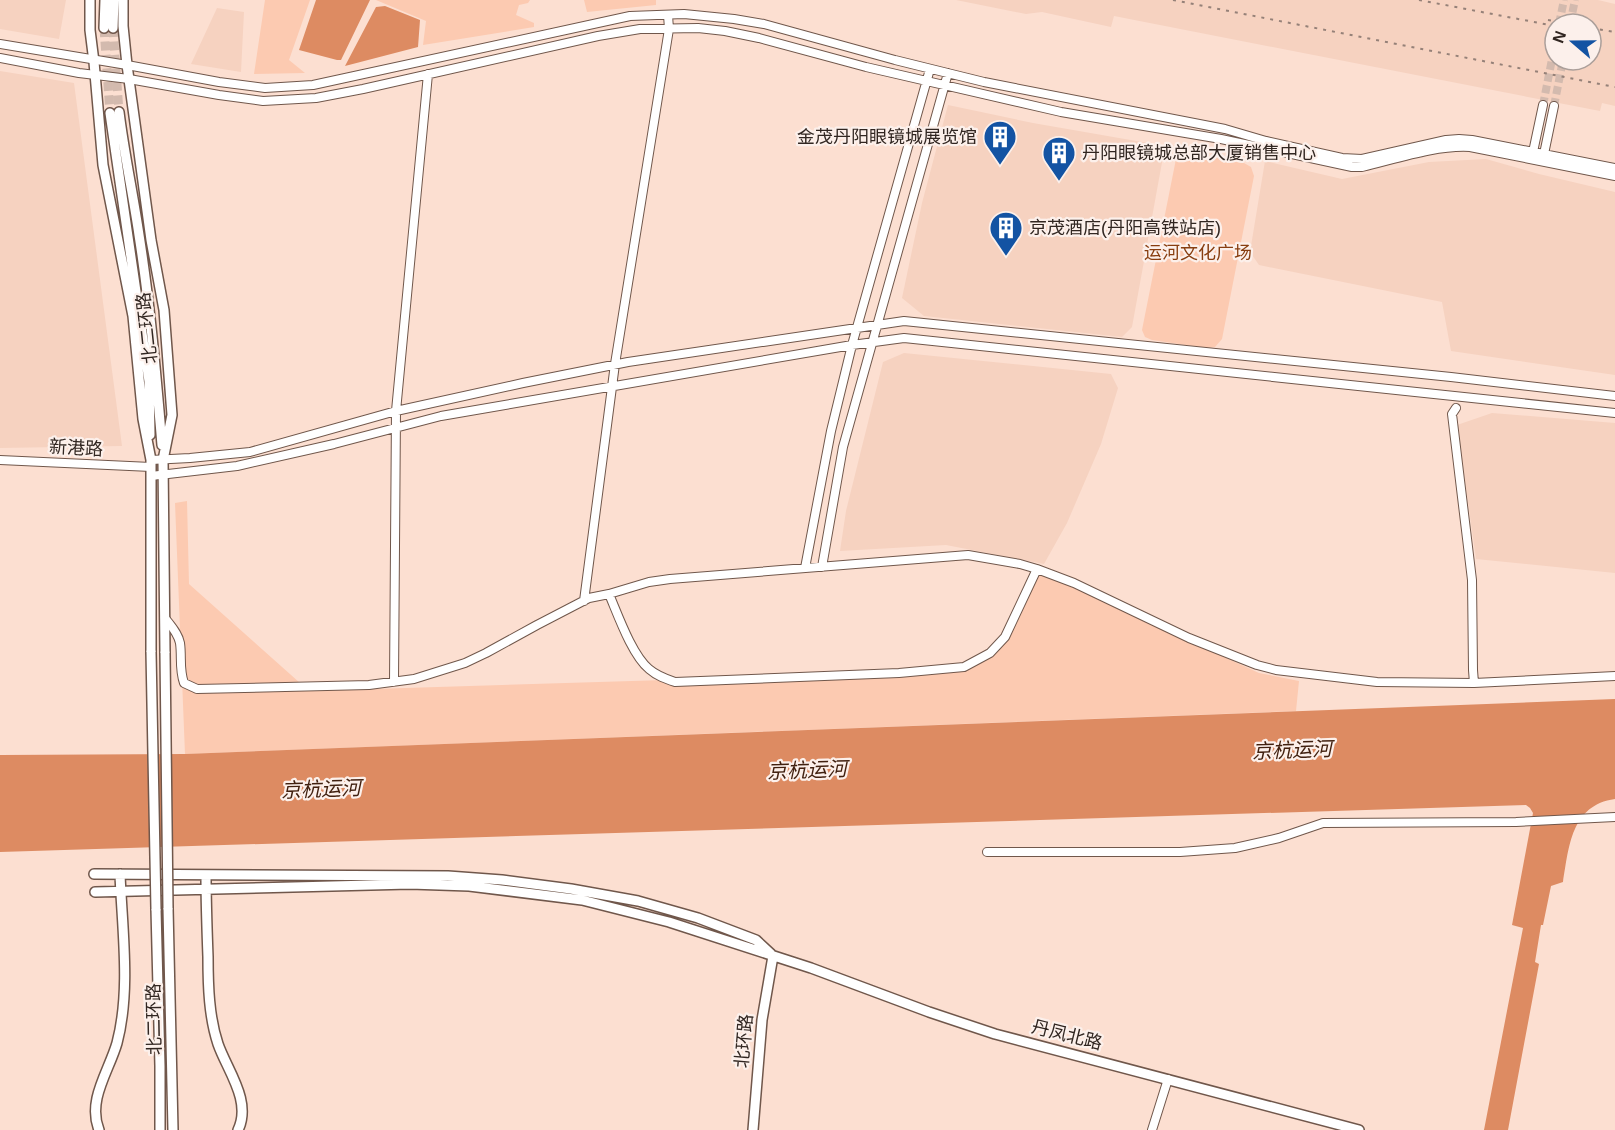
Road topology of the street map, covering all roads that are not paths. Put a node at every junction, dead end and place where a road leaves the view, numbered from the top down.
1 (90, 0) edge
2 (105, 0) edge
3 (114, 0) edge
4 (123, 0) edge
5 (669, 15) junction
6 (669, 29) junction
7 (0, 44) edge
8 (0, 58) edge
9 (94, 60) junction
10 (127, 65) junction
11 (930, 69) junction
12 (948, 73) junction
13 (428, 74) junction
14 (95, 75) junction
15 (129, 79) junction
16 (927, 81) junction
17 (944, 85) junction
18 (1543, 105) tunnel mouth
19 (1554, 106) tunnel mouth
20 (1533, 152) junction
21 (1544, 154) junction
22 (1537, 160) junction
23 (1615, 168) edge
24 (1615, 176) edge
25 (877, 325) junction
26 (856, 328) junction
27 (872, 342) junction
28 (852, 345) junction
29 (615, 364) junction
30 (612, 387) junction
31 (1615, 396) edge
32 (1456, 408) dead end
33 (396, 411) junction
34 (1615, 413) edge
35 (396, 428) junction
36 (0, 460) edge
37 (164, 460) junction
38 (151, 468) junction
39 (164, 475) junction
40 (822, 567) junction
41 (805, 568) junction
42 (1037, 569) junction
43 (609, 594) junction
44 (584, 601) junction
45 (165, 618) junction
46 (1615, 676) edge
47 (394, 682) junction
48 (1474, 683) junction
49 (1615, 817) edge
50 (987, 852) dead end
51 (94, 874) dead end
52 (120, 874) junction
53 (206, 875) junction
54 (206, 889) junction
55 (121, 891) junction
56 (95, 892) dead end
57 (773, 956) junction
58 (1168, 1078) junction
59 (160, 1128) edge
60 (173, 1129) edge
61 (99, 1130) edge
62 (238, 1130) edge
63 (753, 1130) edge
64 (1152, 1130) edge
65 (1359, 1130) edge

1 - 9 main road, 北二环路
2 - 3 main road
4 - 10 main road, 北二环路
5 - 6 street
5 - 10 street
5 - 11 street
6 - 13 street
6 - 16 street
6 - 29 street
7 - 9 street
8 - 14 street
9 - 10 street
9 - 14 main road, 北二环路
10 - 15 main road, 北二环路
11 - 12 street
11 - 16 street
12 - 17 street
12 - 20 street
13 - 15 street
13 - 33 street
14 - 15 street
14 - 38 main road, 北二环路
15 - 37 main road, 北二环路
16 - 17 street
16 - 26 street
17 - 22 street
17 - 25 street
18 - 20 street
19 - 21 street
20 - 21 street
20 - 22 street
21 - 22 street
21 - 23 street
22 - 24 street
25 - 26 street
25 - 27 street
25 - 31 street
26 - 28 street
26 - 29 street
27 - 28 street
27 - 34 street
27 - 40 street
28 - 30 street
28 - 41 street
29 - 30 street
29 - 33 street
30 - 35 street
30 - 44 street
32 - 48 street
33 - 35 street
33 - 37 street
35 - 39 street
35 - 47 street
36 - 38 street, 新港路
37 - 38 street
37 - 38 main road
37 - 39 main road, 北二环路
38 - 39 street
38 - 59 main road, 北二环路, bridge
39 - 45 main road, 北二环路
40 - 41 street
40 - 42 street
41 - 43 street
42 - 43 street
42 - 48 street
43 - 44 street
44 - 47 street
45 - 47 street
45 - 60 main road, 北二环路, bridge
46 - 48 street
49 - 50 street
51 - 52 main road
52 - 53 main road
52 - 55 main road
53 - 54 main road
53 - 57 main road
54 - 55 main road, 丹凤北路
54 - 57 main road, 丹凤北路
54 - 62 main road
55 - 56 main road, 丹凤北路
55 - 61 main road
57 - 58 main road, 丹凤北路
57 - 63 main road, 北环路
58 - 64 street
58 - 65 main road, 丹凤北路

